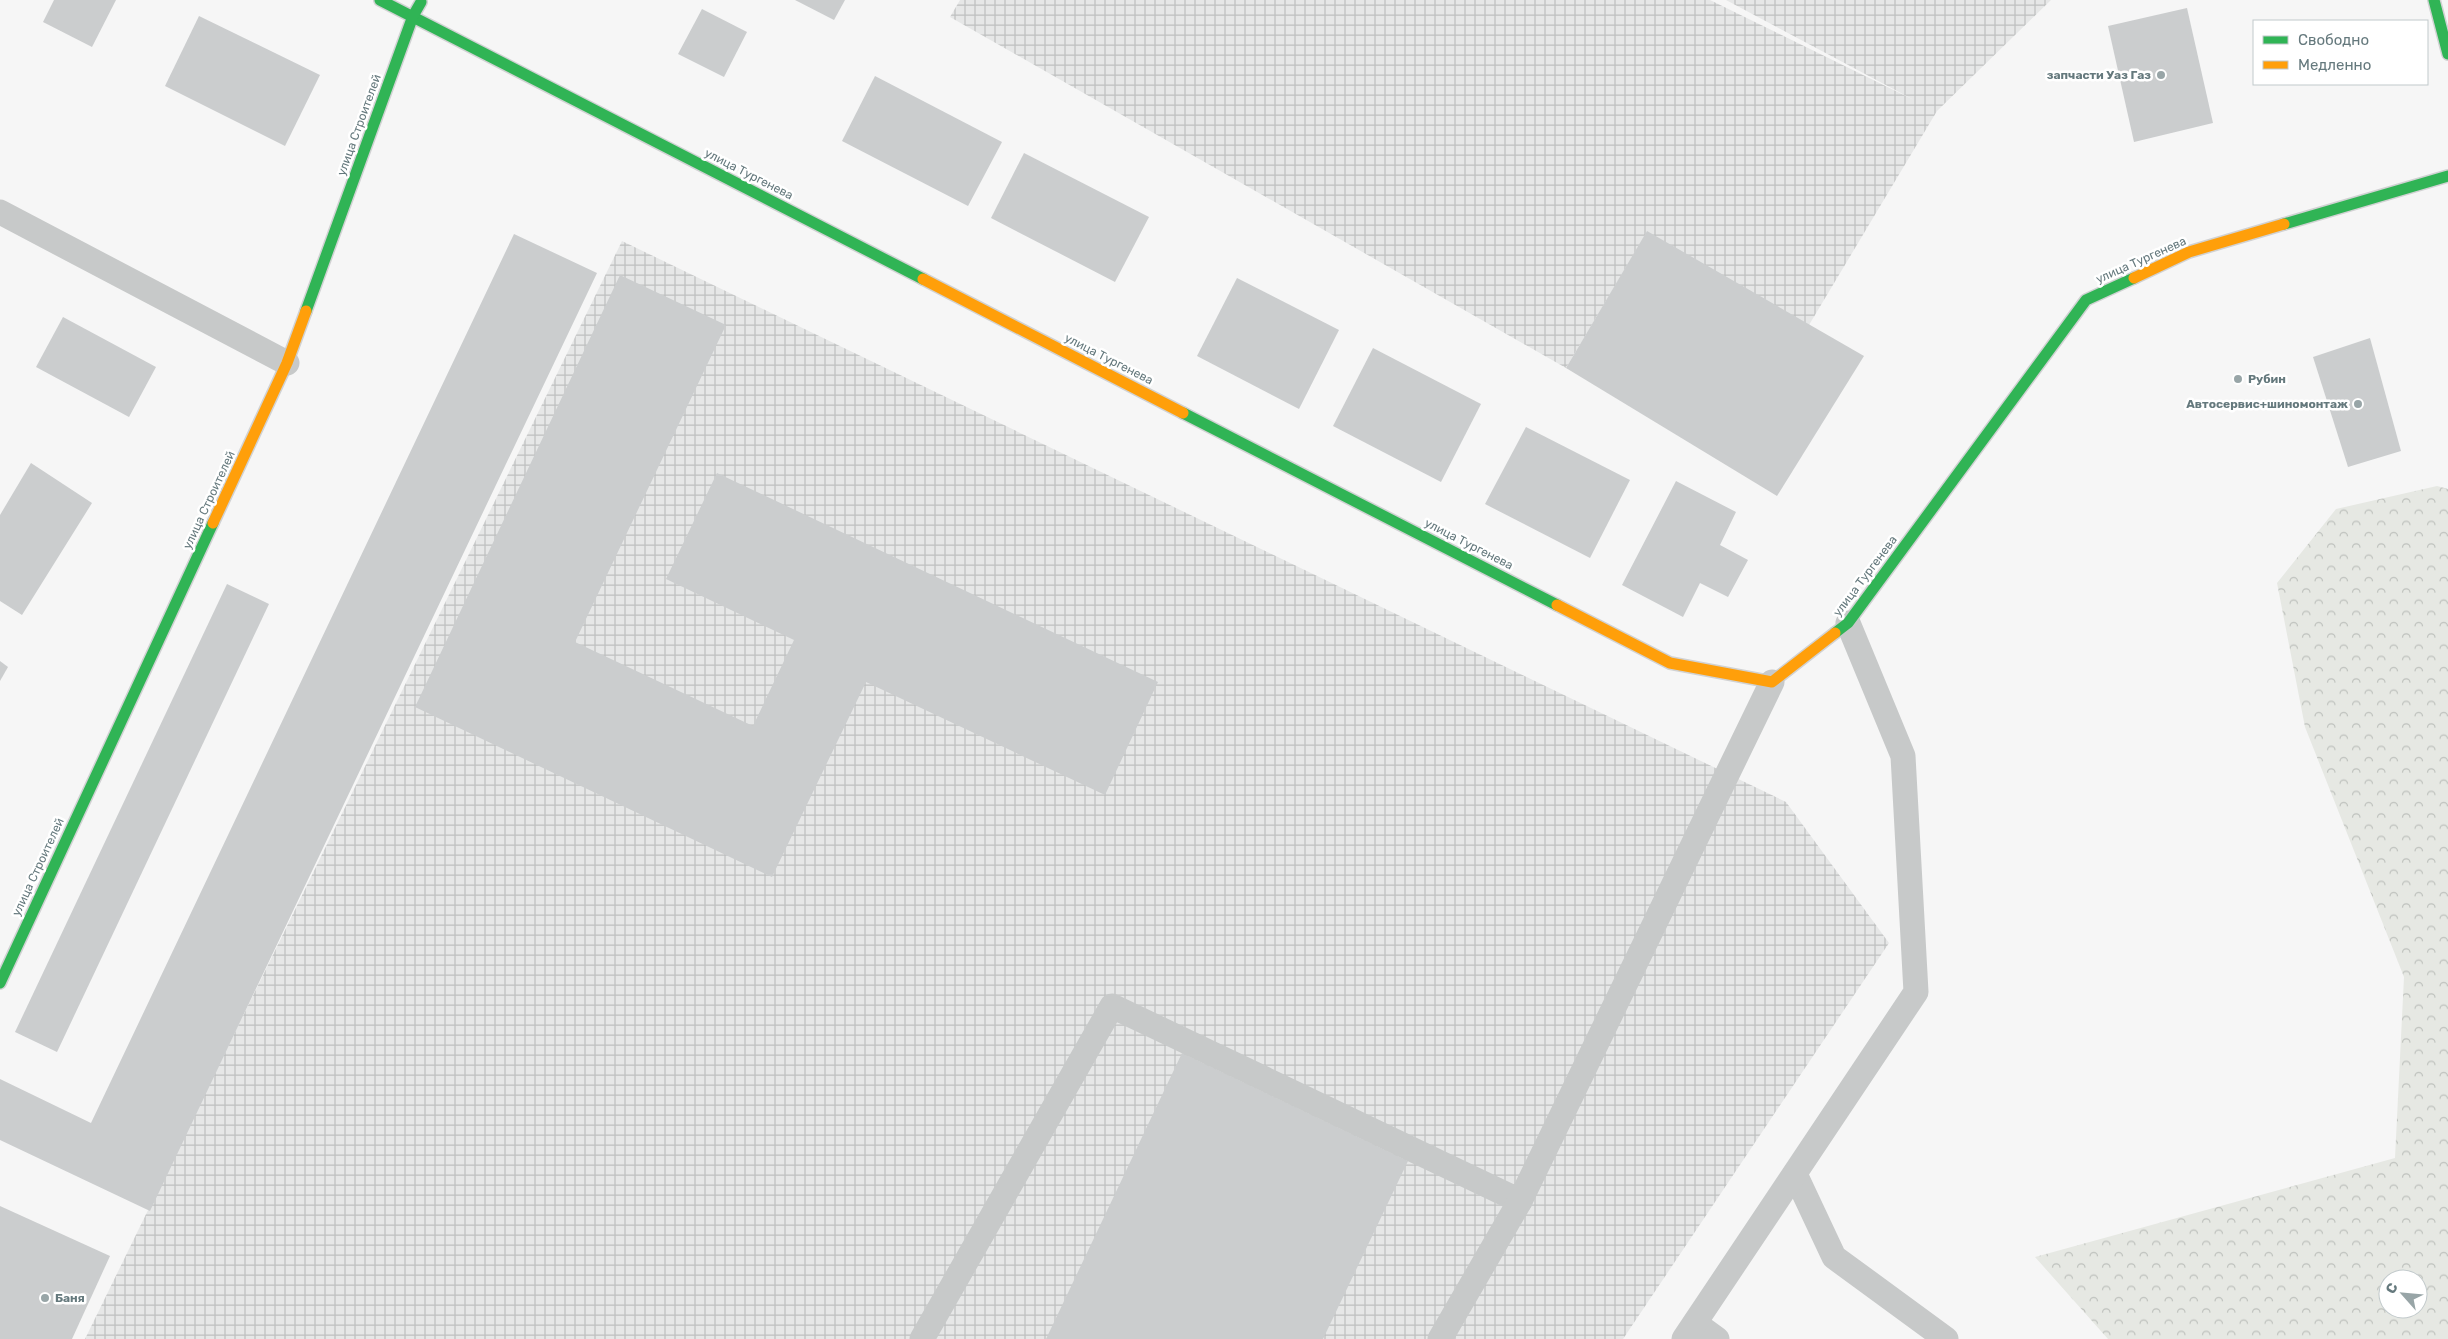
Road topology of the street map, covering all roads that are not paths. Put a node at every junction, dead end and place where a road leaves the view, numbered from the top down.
1 (380, 0) edge
2 (422, 0) edge
3 (2434, 0) edge
4 (413, 16) junction
5 (2448, 54) edge
6 (2448, 176) edge
7 (0, 212) edge
8 (287, 363) junction
9 (1848, 623) junction
10 (1772, 682) junction
11 (0, 983) edge
12 (1794, 1174) junction
13 (1520, 1201) junction
14 (1690, 1331) edge
15 (922, 1339) edge
16 (1440, 1339) edge
17 (1717, 1339) edge
18 (1946, 1339) edge

1 - 4 street, улица Тургенева
2 - 4 street, улица Строителей
3 - 5 street
4 - 8 street, улица Строителей
4 - 10 street, улица Тургенева
6 - 9 street, улица Тургенева
7 - 8 lane
8 - 11 street, улица Строителей
9 - 10 street, улица Тургенева
9 - 12 lane
10 - 13 lane
12 - 14 lane
12 - 18 lane
13 - 15 lane
13 - 16 lane
14 - 17 lane

